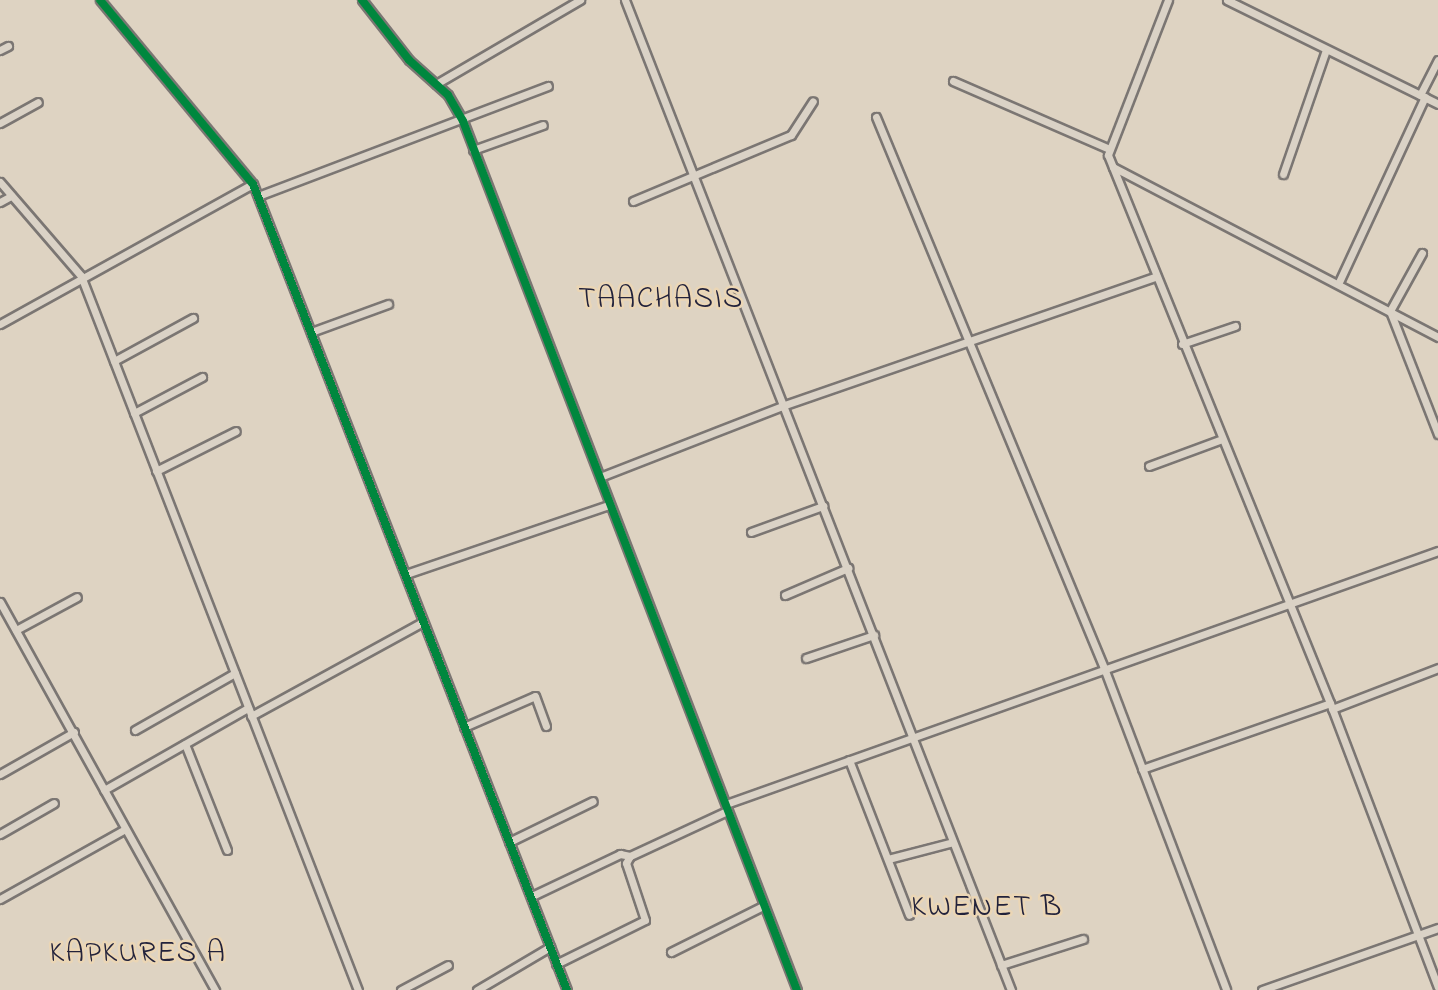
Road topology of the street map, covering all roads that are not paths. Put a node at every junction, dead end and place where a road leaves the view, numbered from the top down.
1 (100, 0) edge
2 (362, 0) edge
3 (580, 0) edge
4 (625, 0) edge
5 (1168, 0) edge
6 (1227, 0) edge
7 (8, 46) dead end
8 (0, 50) edge
9 (1326, 50) junction
10 (1438, 60) edge
11 (953, 81) dead end
12 (436, 84) junction
13 (548, 86) dead end
14 (1423, 96) junction
15 (813, 101) dead end
16 (38, 102) dead end
17 (1438, 104) edge
18 (876, 117) dead end
19 (463, 121) junction
20 (0, 123) edge
21 (543, 124) dead end
22 (1107, 148) junction
23 (473, 150) junction
24 (1113, 167) junction
25 (1283, 174) dead end
26 (694, 177) junction
27 (0, 182) edge
28 (253, 184) junction
29 (11, 196) junction
30 (258, 196) junction
31 (633, 201) dead end
32 (0, 202) edge
33 (1422, 253) dead end
34 (81, 276) junction
35 (1155, 277) junction
36 (1339, 282) junction
37 (388, 304) dead end
38 (1390, 311) junction
39 (193, 318) dead end
40 (0, 324) edge
41 (1235, 326) dead end
42 (311, 332) junction
43 (1438, 338) edge
44 (967, 343) junction
45 (1182, 344) junction
46 (114, 361) junction
47 (202, 378) dead end
48 (782, 406) junction
49 (134, 413) junction
50 (236, 431) dead end
51 (1438, 434) edge
52 (1221, 439) junction
53 (1149, 466) dead end
54 (156, 471) junction
55 (600, 477) junction
56 (609, 505) junction
57 (823, 506) junction
58 (751, 532) dead end
59 (1438, 551) edge
60 (848, 568) junction
61 (406, 574) junction
62 (785, 595) dead end
63 (77, 597) dead end
64 (0, 602) edge
65 (1289, 603) junction
66 (423, 622) junction
67 (16, 630) junction
68 (874, 635) junction
69 (806, 658) dead end
70 (1104, 668) junction
71 (1438, 668) edge
72 (235, 674) junction
73 (1331, 706) junction
74 (248, 708) junction
75 (251, 716) junction
76 (546, 726) dead end
77 (464, 727) junction
78 (135, 730) dead end
79 (74, 732) junction
80 (914, 737) junction
81 (185, 744) junction
82 (849, 760) junction
83 (1142, 770) junction
84 (0, 774) edge
85 (104, 790) junction
86 (593, 801) dead end
87 (54, 803) dead end
88 (727, 807) junction
89 (125, 829) junction
90 (0, 834) edge
91 (509, 842) junction
92 (950, 843) junction
93 (227, 850) dead end
94 (630, 856) junction
95 (888, 859) junction
96 (532, 896) junction
97 (0, 899) edge
98 (763, 906) junction
99 (909, 915) dead end
100 (1438, 928) edge
101 (1417, 935) junction
102 (1083, 939) dead end
103 (550, 947) junction
104 (671, 952) dead end
105 (556, 964) junction
106 (448, 965) dead end
107 (1001, 965) junction
108 (1438, 987) edge
109 (215, 990) edge
110 (358, 990) edge
111 (401, 990) edge
112 (477, 990) edge
113 (567, 990) edge
114 (796, 990) edge
115 (1011, 990) edge
116 (1226, 990) edge
117 (1263, 990) edge

1 - 28 street
2 - 12 street
3 - 12 street
4 - 26 street
5 - 22 street
6 - 9 street
7 - 8 street
9 - 14 street
9 - 25 street
10 - 14 street
11 - 22 street
12 - 19 street
13 - 19 street
14 - 17 street
14 - 36 street
15 - 26 street
16 - 20 street
18 - 44 street
19 - 23 street
19 - 30 street
21 - 23 street
22 - 24 street
23 - 55 street
24 - 35 street
24 - 36 street
26 - 31 street
26 - 48 street
27 - 29 street
28 - 30 street
28 - 34 street
29 - 32 street
29 - 34 street
30 - 42 street
33 - 38 street
34 - 40 street
34 - 46 street
35 - 44 street
35 - 45 street
36 - 38 street
37 - 42 street
38 - 43 street
38 - 51 street
39 - 46 street
41 - 45 street
42 - 61 street
44 - 48 street
44 - 70 street
45 - 52 street
46 - 49 street
47 - 49 street
48 - 55 street
48 - 57 street
49 - 54 street
50 - 54 street
52 - 53 street
52 - 65 street
54 - 72 street
55 - 56 street
56 - 61 street
56 - 88 street
57 - 58 street
57 - 60 street
59 - 65 street
60 - 62 street
60 - 68 street
61 - 66 street
63 - 67 street
64 - 67 street
65 - 70 street
65 - 73 street
66 - 75 street
66 - 77 street
67 - 79 street
68 - 69 street
68 - 80 street
70 - 80 street
70 - 83 street
71 - 73 street
72 - 74 street
72 - 78 street
73 - 83 street
73 - 101 street
74 - 75 street
74 - 81 street
75 - 110 street
76 - 77 street
77 - 91 street
79 - 84 street
79 - 85 street
80 - 82 street
80 - 92 street
81 - 85 street
81 - 93 street
82 - 88 street
82 - 95 street
83 - 116 street
85 - 89 street
86 - 91 street
87 - 90 street
88 - 94 street
88 - 98 street
89 - 97 street
89 - 109 street
91 - 96 street
92 - 95 street
92 - 107 street
94 - 96 street
94 - 105 street
95 - 99 street
96 - 103 street
98 - 104 street
98 - 114 street
100 - 101 street
101 - 108 street
101 - 117 street
102 - 107 street
103 - 105 street
103 - 112 street
105 - 113 street
106 - 111 street
107 - 115 street

